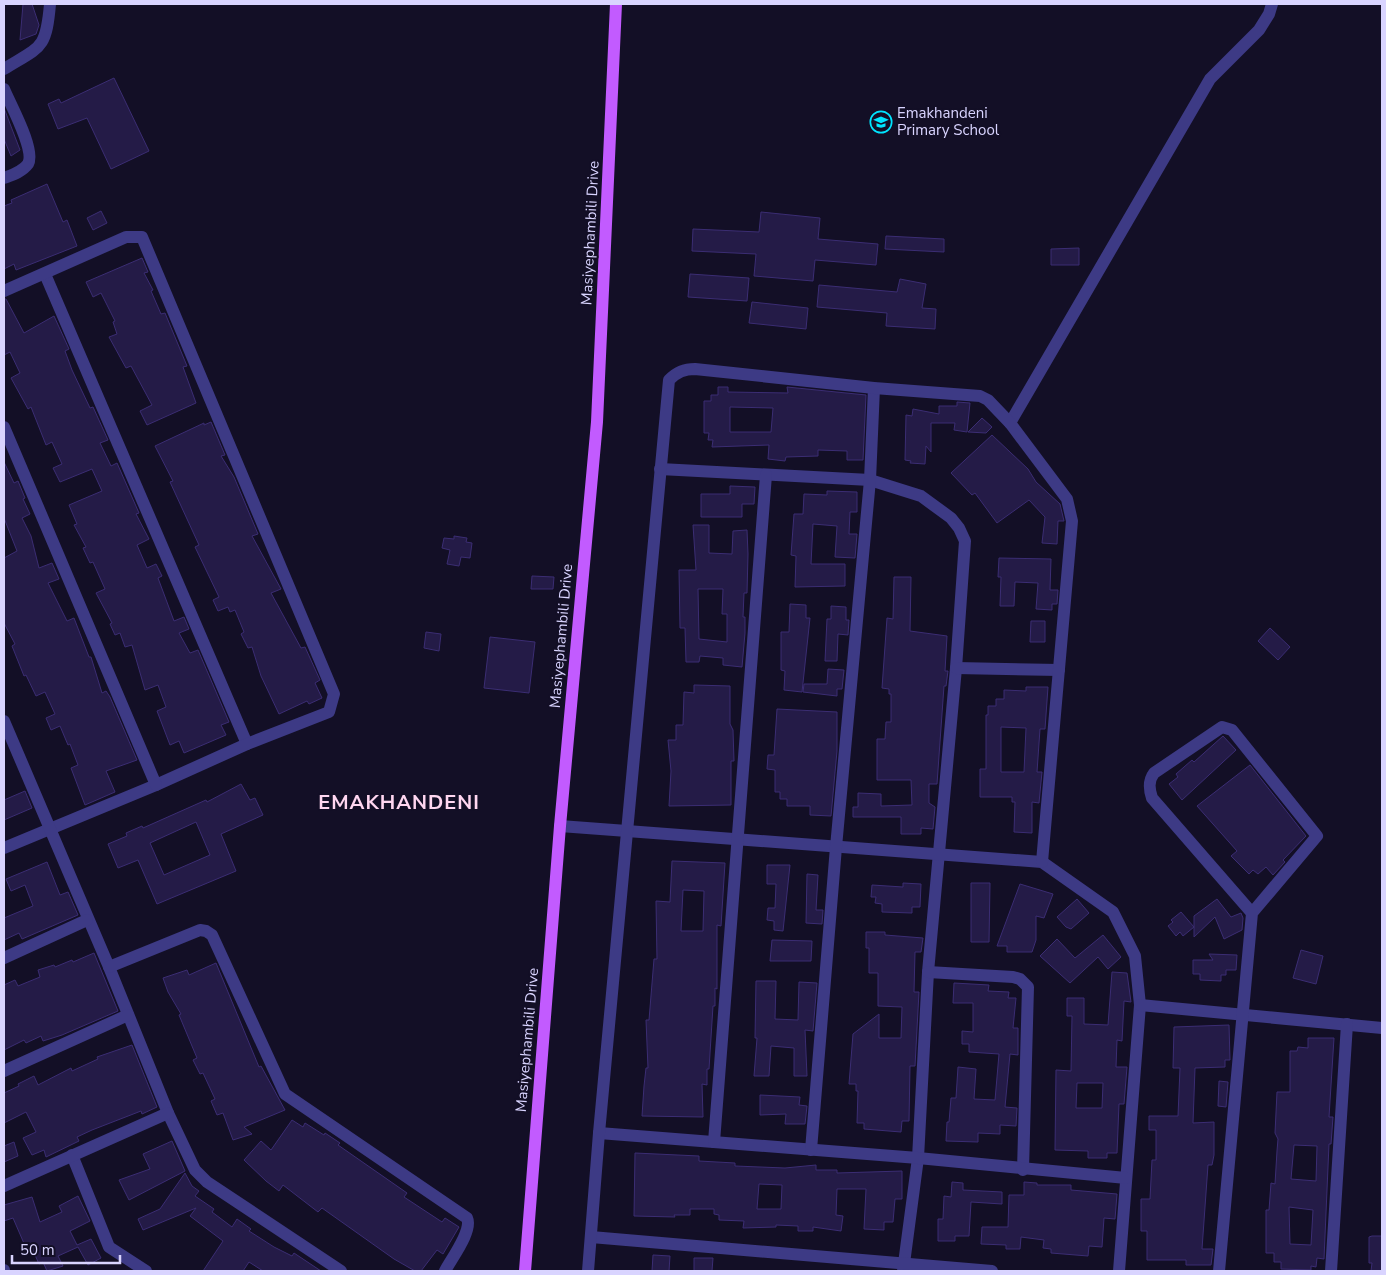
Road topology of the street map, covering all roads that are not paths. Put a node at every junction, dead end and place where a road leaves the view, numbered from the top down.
1 (50, 4) edge
2 (616, 4) edge
3 (1272, 4) edge
4 (4, 69) edge
5 (4, 89) edge
6 (4, 178) edge
7 (45, 274) junction
8 (4, 291) edge
9 (874, 388) junction
10 (1010, 423) junction
11 (4, 427) edge
12 (660, 469) junction
13 (766, 475) junction
14 (870, 480) junction
15 (956, 668) junction
16 (1059, 670) junction
17 (4, 721) edge
18 (8, 744) edge
19 (247, 744) junction
20 (156, 785) junction
21 (560, 826) junction
22 (50, 828) junction
23 (628, 832) junction
24 (738, 840) junction
25 (836, 847) junction
26 (4, 848) edge
27 (938, 855) junction
28 (1042, 862) junction
29 (1252, 913) junction
30 (87, 920) junction
31 (4, 958) edge
32 (109, 967) junction
33 (928, 972) junction
34 (1140, 1005) junction
35 (1243, 1014) junction
36 (128, 1015) junction
37 (1347, 1024) junction
38 (1382, 1028) edge
39 (4, 1071) edge
40 (168, 1113) junction
41 (599, 1133) junction
42 (714, 1142) junction
43 (811, 1150) junction
44 (72, 1155) junction
45 (918, 1158) junction
46 (1023, 1170) junction
47 (1126, 1178) junction
48 (4, 1186) edge
49 (590, 1237) junction
50 (903, 1268) edge
51 (146, 1271) edge
52 (341, 1271) edge
53 (445, 1271) edge
54 (525, 1271) edge
55 (588, 1271) edge
56 (992, 1271) edge
57 (1119, 1271) edge
58 (1219, 1271) edge
59 (1332, 1271) edge

1 - 4 street
2 - 21 main road, Masiyephambili Drive
3 - 10 street
5 - 6 street
7 - 8 street
7 - 19 street
7 - 19 street
9 - 10 street
9 - 12 street
9 - 14 street
10 - 16 street
11 - 20 street
12 - 13 street
12 - 23 street
13 - 14 street
13 - 24 street
14 - 15 street
14 - 25 street
15 - 16 street
15 - 27 street
16 - 28 street
17 - 18 street
18 - 22 street
19 - 20 street
20 - 22 street
21 - 23 street
21 - 54 main road, Masiyephambili Drive
22 - 26 street
22 - 30 street
23 - 24 street
23 - 41 street
24 - 25 street
24 - 42 street
25 - 27 street
25 - 43 street
27 - 28 street
27 - 33 street
28 - 34 street
29 - 29 street
29 - 35 street
30 - 31 street
30 - 32 street
32 - 36 street
32 - 53 street
33 - 45 street
33 - 46 street
34 - 35 street
34 - 47 street
35 - 37 street
35 - 58 street
36 - 39 street
36 - 40 street
37 - 38 street
37 - 59 street
40 - 44 street
40 - 52 street
41 - 42 street
41 - 49 street
42 - 43 street
43 - 45 street
44 - 48 street
44 - 51 street
45 - 46 street
45 - 50 street
46 - 47 street
47 - 57 street
49 - 50 street
49 - 55 street
50 - 56 street

